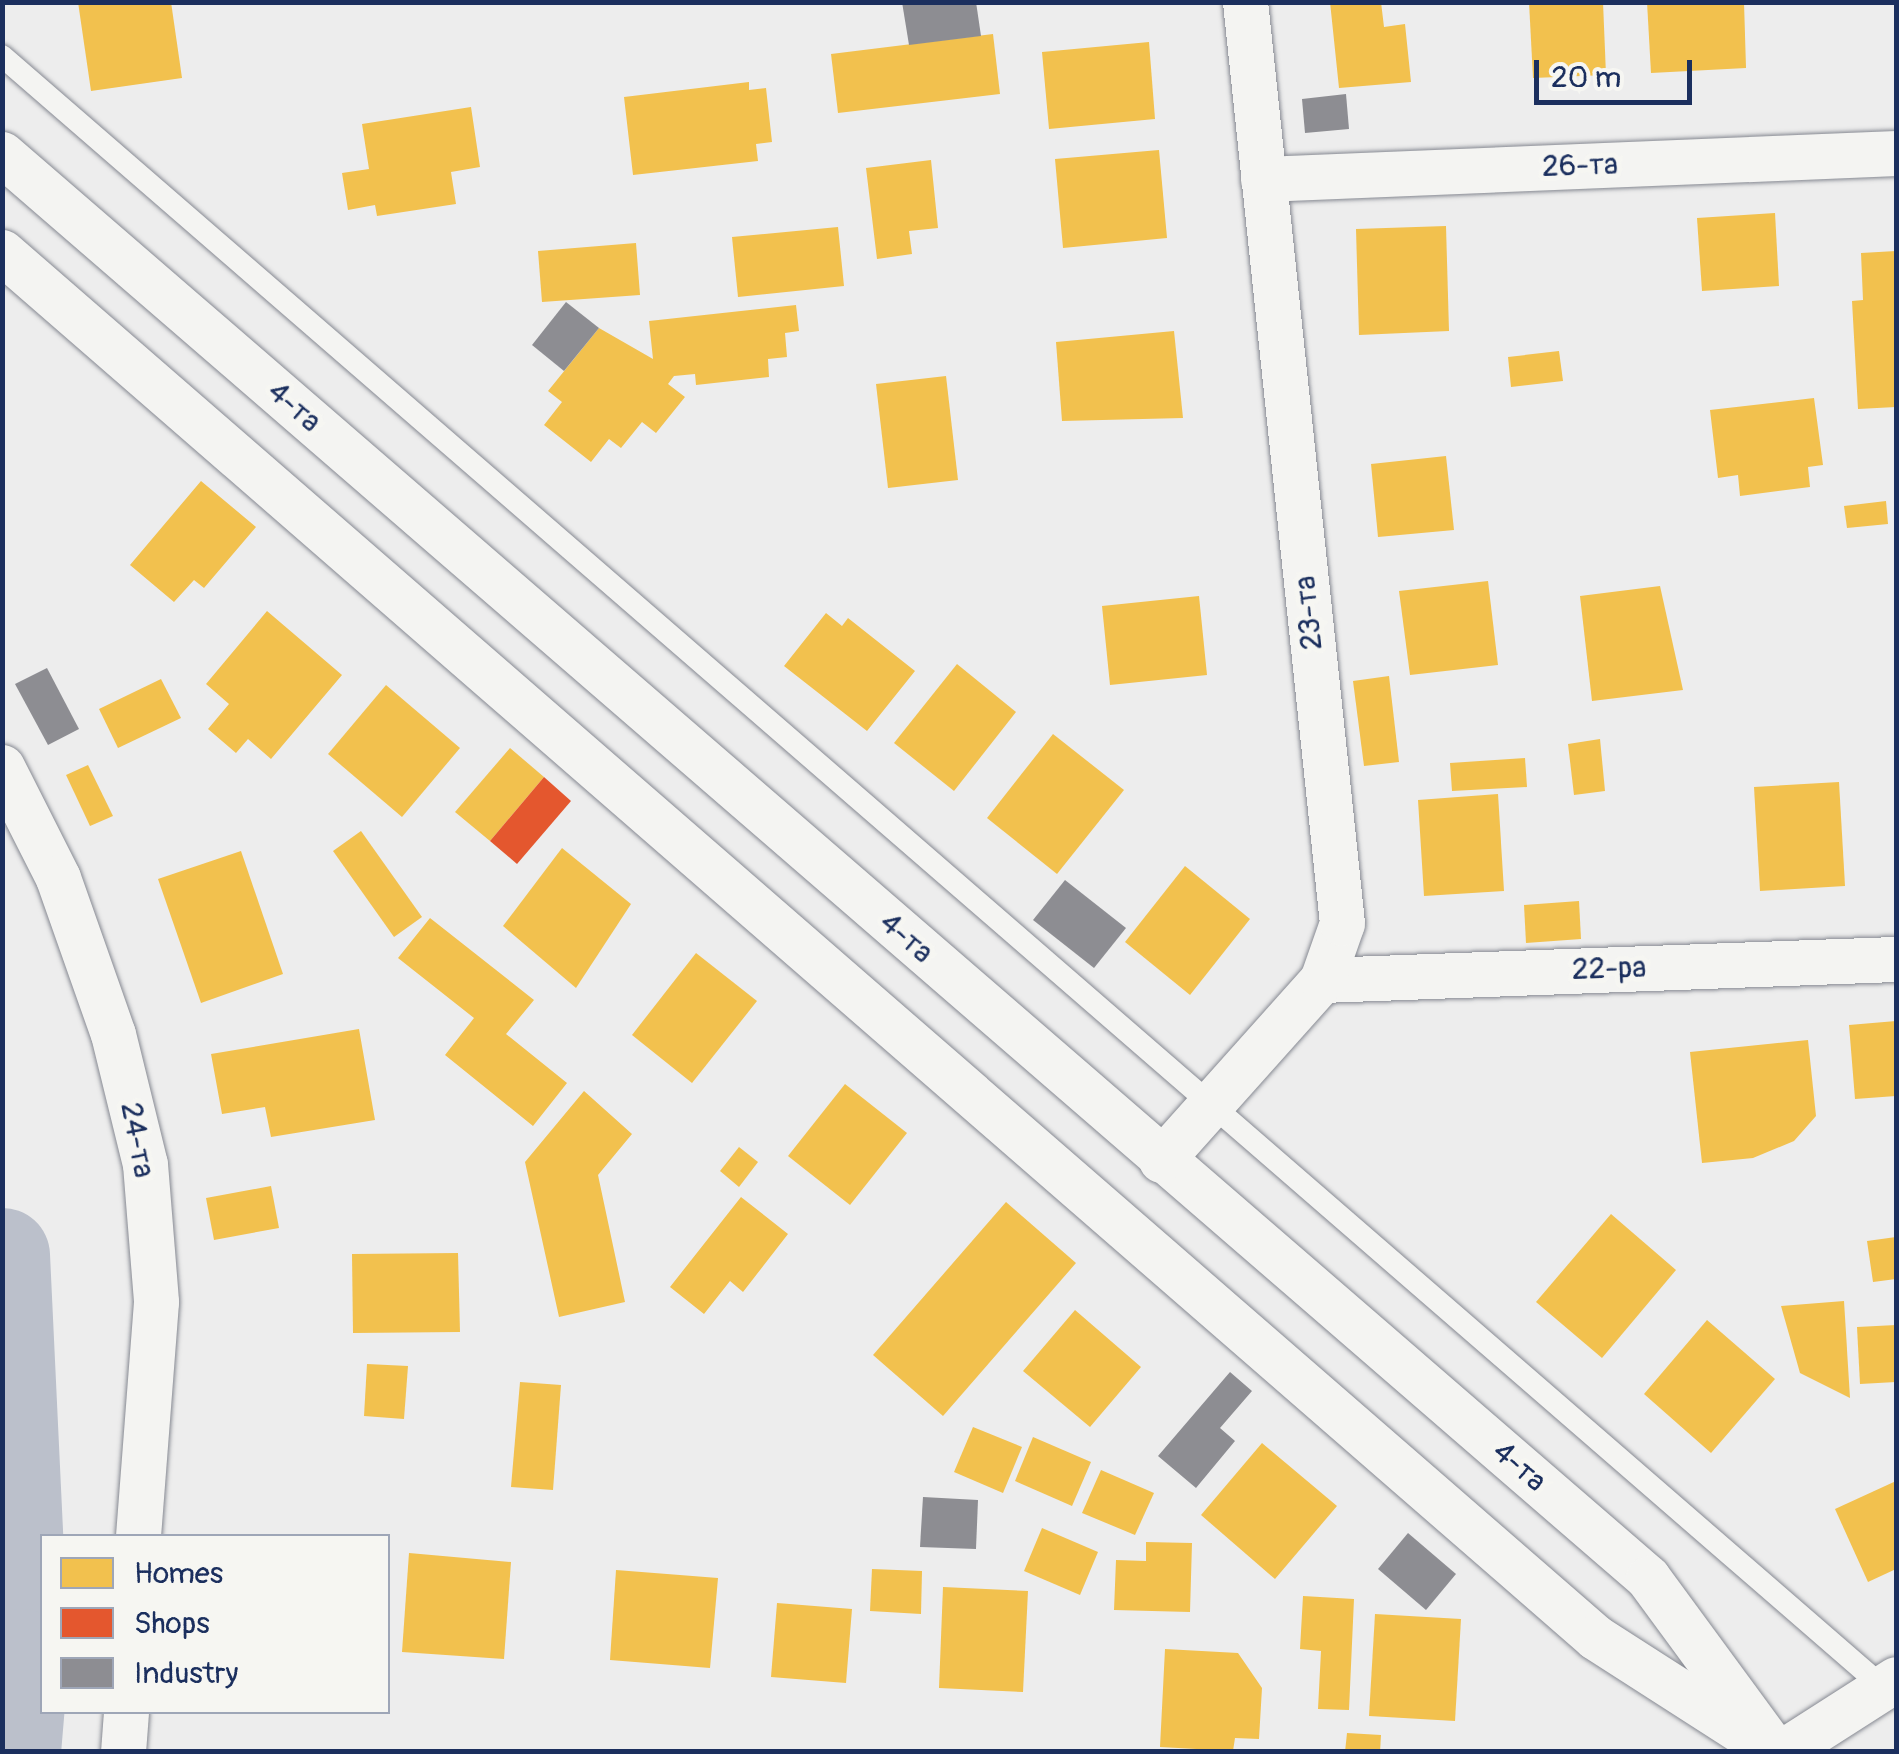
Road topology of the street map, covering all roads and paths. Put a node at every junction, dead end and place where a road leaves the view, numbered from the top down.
1 (1245, 2) edge
2 (2, 56) edge
3 (2, 154) edge
4 (1896, 154) edge
5 (1263, 179) junction
6 (2, 252) edge
7 (2, 767) edge
8 (1896, 959) edge
9 (1322, 980) junction
10 (1210, 1101) junction
11 (1161, 1160) junction
12 (138, 1534) edge
13 (1889, 1682) edge
14 (126, 1714) edge
15 (122, 1752) edge
16 (1777, 1752) edge

1 - 5 street, 23-та
2 - 10 lane
3 - 11 street, 4-та
4 - 5 street, 26-та
5 - 9 street, 23-та
6 - 16 street
7 - 12 street, 24-та
8 - 9 street, 22-ра
9 - 10 street, 23-та
10 - 11 street, 23-та
10 - 13 lane
11 - 16 street, 4-та
13 - 16 street
14 - 15 street

